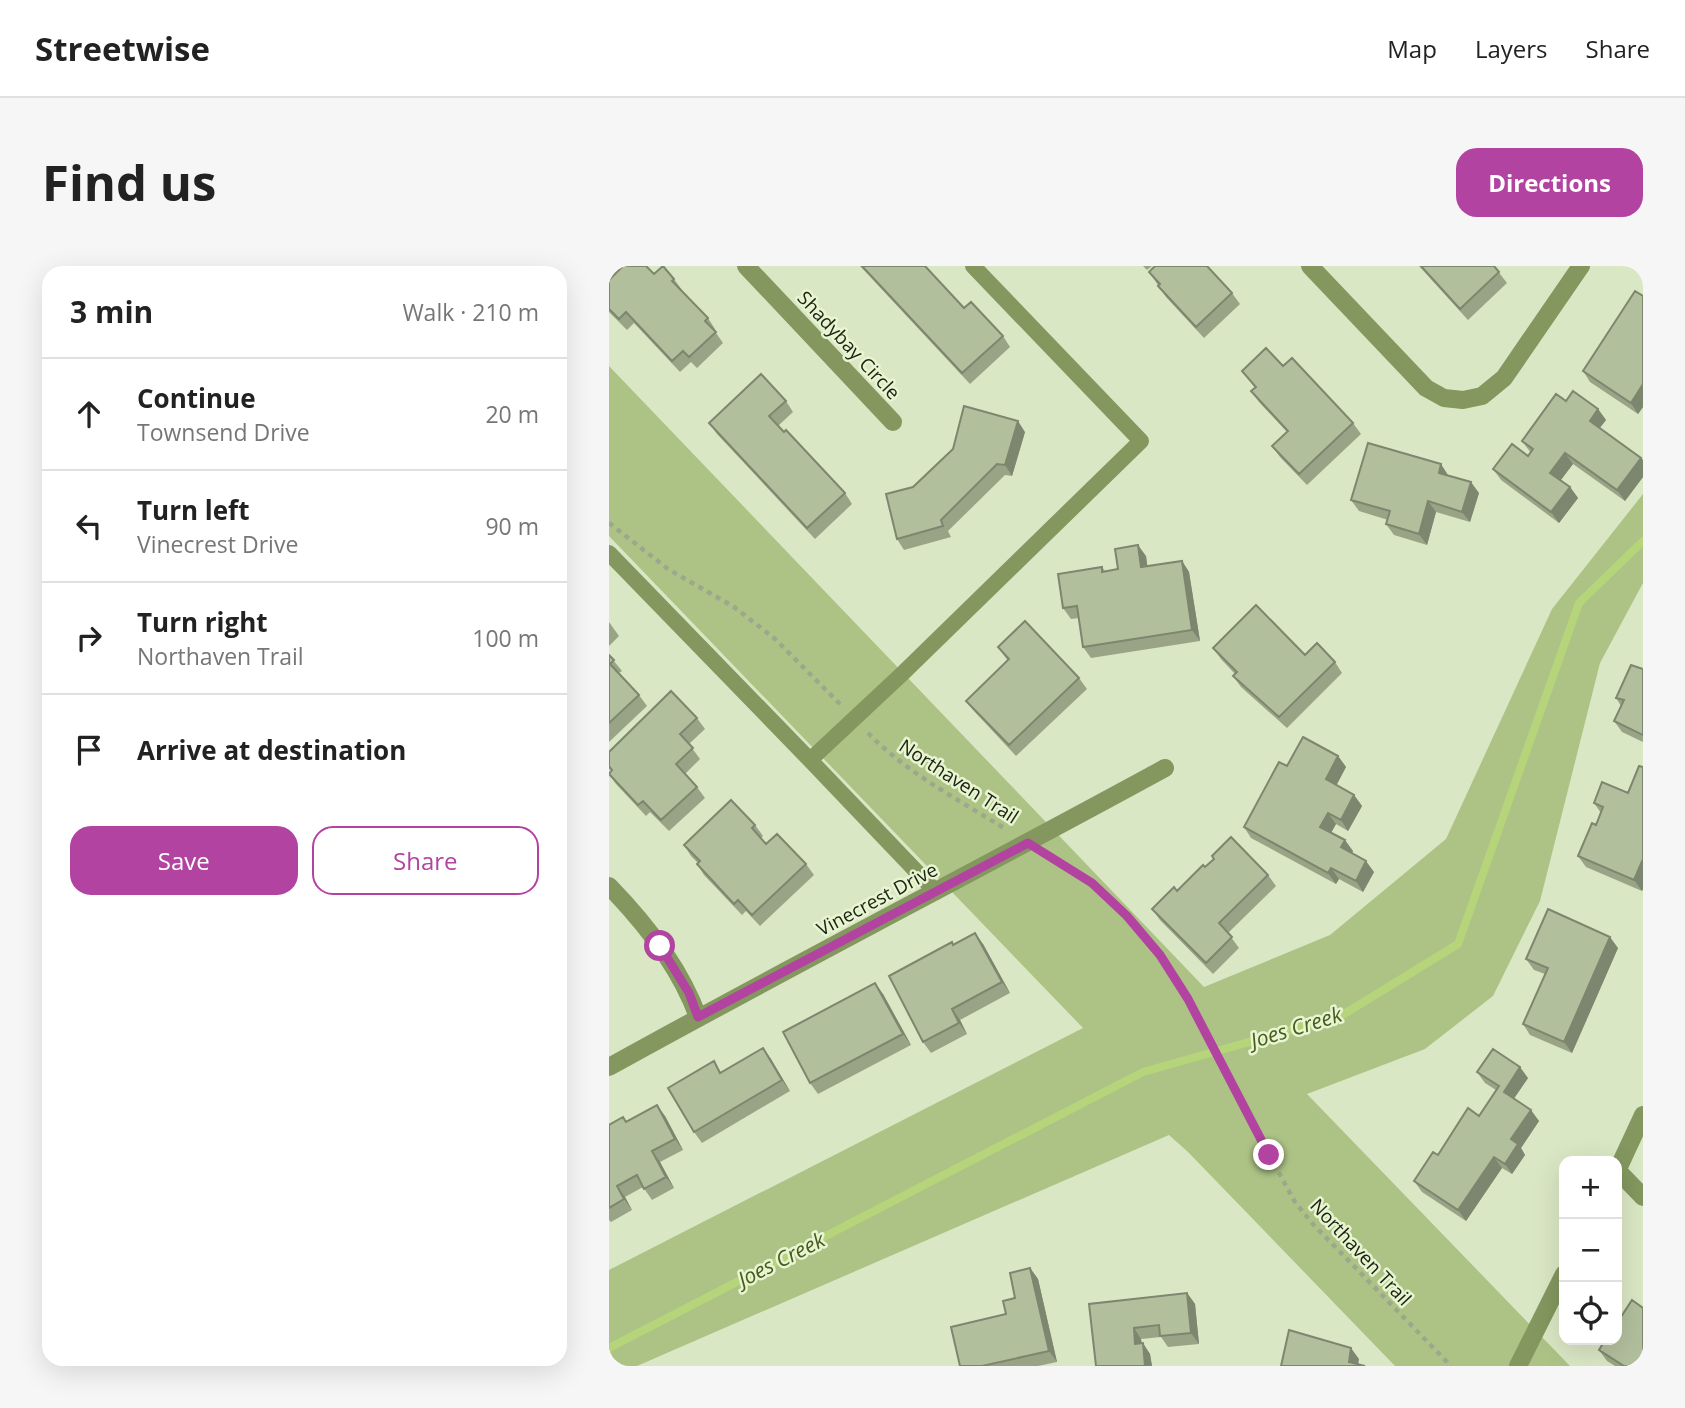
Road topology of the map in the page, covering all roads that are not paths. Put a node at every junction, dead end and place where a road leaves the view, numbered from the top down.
1 (746, 266) edge
2 (973, 266) edge
3 (1310, 266) edge
4 (1581, 266) edge
5 (893, 422) dead end
6 (609, 553) edge
7 (810, 760) junction
8 (1165, 768) dead end
9 (609, 886) edge
10 (936, 892) junction
11 (698, 1017) junction
12 (609, 1067) edge
13 (1643, 1115) edge
14 (1622, 1160) edge
15 (1622, 1176) edge
16 (1643, 1197) edge
17 (1560, 1282) edge
18 (1518, 1366) edge

1 - 5 street, Shadybay Circle
2 - 7 lane
3 - 4 street
6 - 7 lane
7 - 10 lane
8 - 10 street, Vinecrest Drive
9 - 11 street
10 - 11 street, Vinecrest Drive
11 - 12 street, Vinecrest Drive
13 - 14 street
15 - 16 street
17 - 18 street

